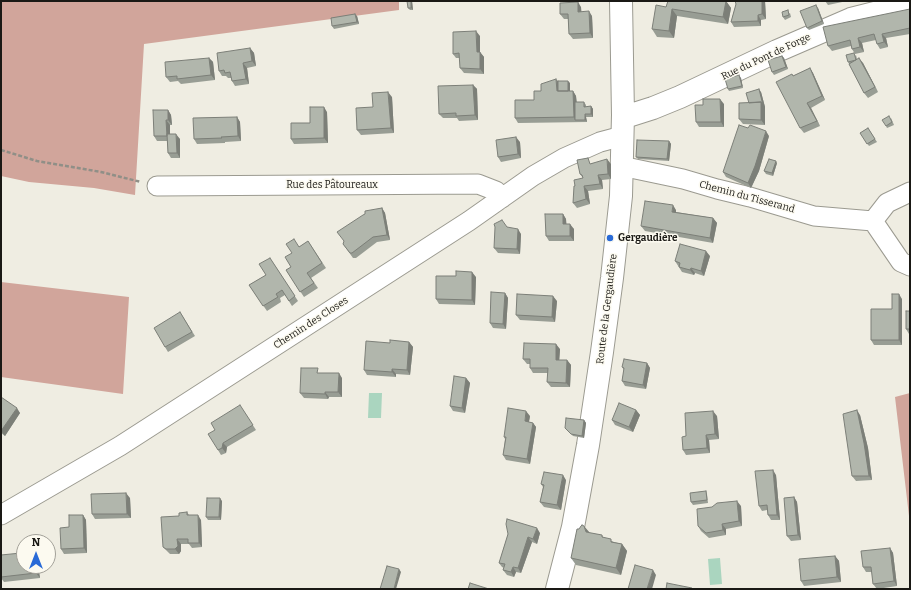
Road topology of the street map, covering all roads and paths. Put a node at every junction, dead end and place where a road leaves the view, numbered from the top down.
1 (621, 1) edge
2 (910, 4) edge
3 (623, 115) junction
4 (622, 138) junction
5 (1, 150) edge
6 (621, 166) junction
7 (157, 186) joint
8 (910, 192) edge
9 (502, 198) junction
10 (873, 221) junction
11 (910, 266) edge
12 (1, 515) edge
13 (557, 589) edge

1 - 3 street, Route de la Gergaudière
2 - 3 street, Rue du Pont de Forge
3 - 4 street, Route de la Gergaudière
4 - 6 street, Route de la Gergaudière
4 - 9 street, Chemin des Closes
5 - 7 path
6 - 10 street, Chemin du Tisserand
6 - 13 street, Route de la Gergaudière
7 - 9 street, Rue des Pâtoureaux
8 - 10 street
9 - 12 street, Chemin des Closes
10 - 11 street

